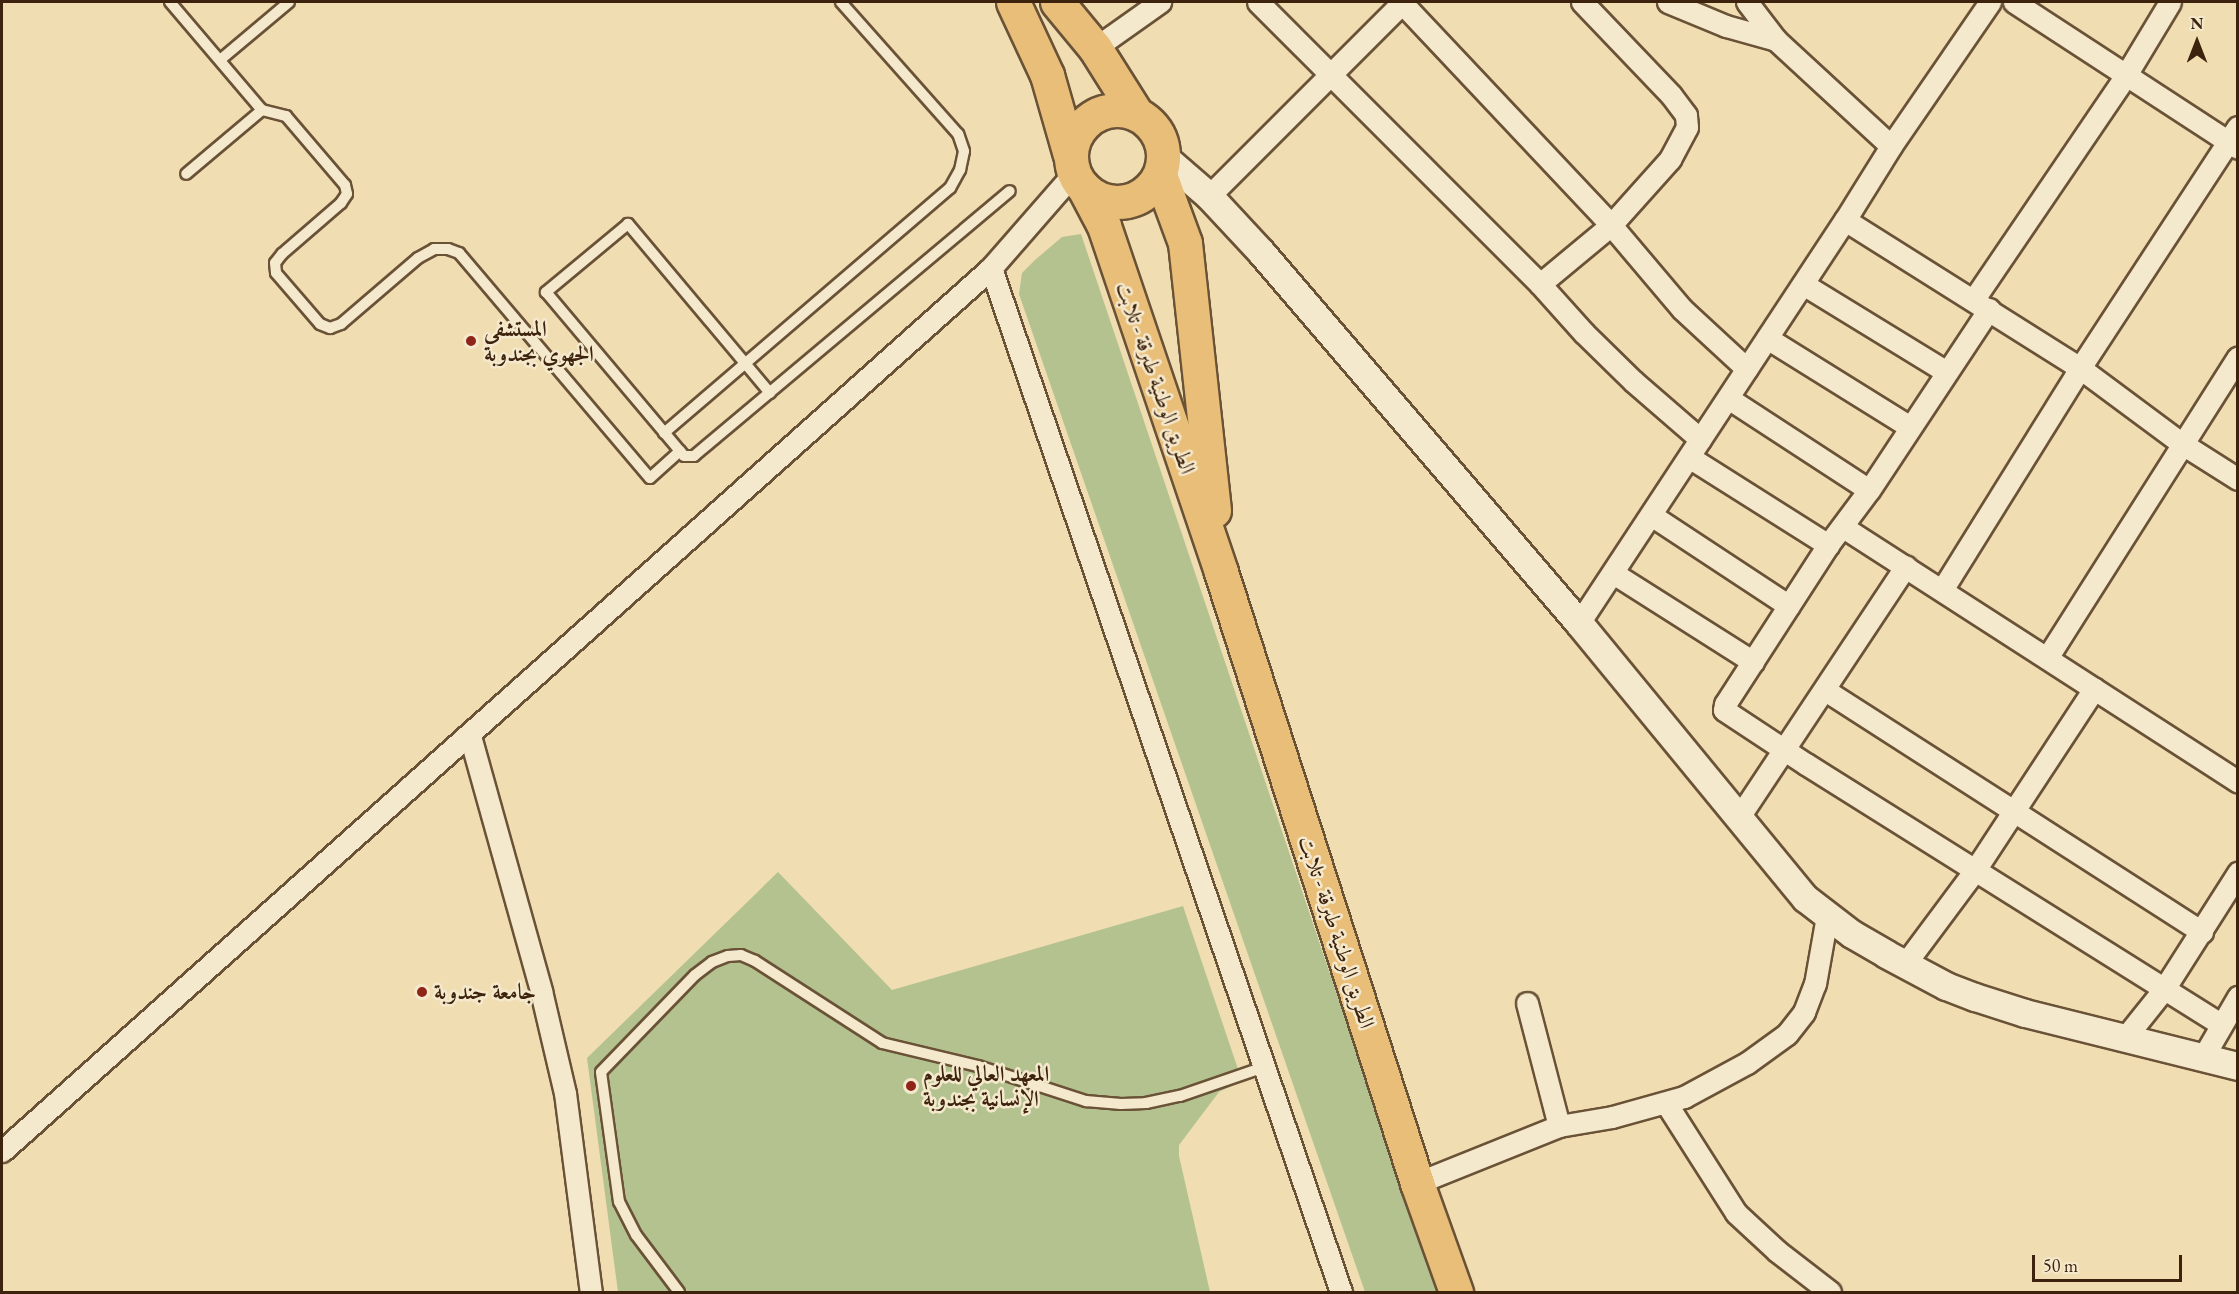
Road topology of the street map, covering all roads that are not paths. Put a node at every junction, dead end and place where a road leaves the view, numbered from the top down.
1 (170, 2) edge
2 (289, 2) edge
3 (841, 2) edge
4 (1013, 2) edge
5 (1057, 2) edge
6 (1160, 2) edge
7 (1258, 2) edge
8 (1402, 2) edge
9 (1582, 2) edge
10 (1668, 2) edge
11 (1747, 2) edge
12 (1990, 2) edge
13 (2014, 2) edge
14 (2170, 2) edge
15 (1776, 40) junction
16 (1095, 48) junction
17 (219, 60) junction
18 (1332, 75) junction
19 (2126, 75) junction
20 (262, 110) junction
21 (1136, 114) junction
22 (2234, 139) edge
23 (1891, 146) junction
24 (1162, 166) junction
25 (1076, 172) junction
26 (186, 174) dead end
27 (1010, 191) dead end
28 (1209, 196) junction
29 (1845, 220) junction
30 (1611, 225) junction
31 (991, 268) junction
32 (1540, 284) junction
33 (1803, 284) junction
34 (1982, 304) junction
35 (1767, 338) junction
36 (2238, 357) edge
37 (745, 363) junction
38 (2080, 368) junction
39 (1747, 369) junction
40 (1945, 372) junction
41 (770, 393) junction
42 (1728, 398) junction
43 (1910, 427) junction
44 (664, 433) junction
45 (2181, 443) junction
46 (1695, 448) junction
47 (680, 451) junction
48 (2238, 479) edge
49 (1869, 490) junction
50 (1651, 515) junction
51 (1843, 527) junction
52 (1828, 545) junction
53 (1906, 566) junction
54 (1221, 572) junction
55 (1613, 573) junction
56 (1942, 590) junction
57 (1789, 606) junction
58 (1579, 623) junction
59 (2047, 658) junction
60 (1753, 662) junction
61 (2094, 689) junction
62 (1825, 690) junction
63 (470, 736) junction
64 (1785, 751) junction
65 (2238, 782) edge
66 (2013, 813) junction
67 (1739, 817) junction
68 (1975, 870) junction
69 (2238, 873) edge
70 (1827, 916) junction
71 (2202, 932) junction
72 (1905, 964) junction
73 (2164, 989) junction
74 (1527, 1003) dead end
75 (2236, 1003) edge
76 (2221, 1024) junction
77 (2124, 1039) junction
78 (2202, 1059) junction
79 (2238, 1066) edge
80 (1264, 1067) junction
81 (1666, 1103) junction
82 (1559, 1126) junction
83 (2, 1151) edge
84 (1417, 1183) junction
85 (591, 1293) edge
86 (679, 1293) edge
87 (1341, 1293) edge
88 (1456, 1293) edge
89 (1830, 1293) edge

1 - 17 lane
2 - 17 lane
3 - 37 lane
4 - 25 main road, الطريق الوطنية طبرقة - تلابت
5 - 16 main road
6 - 16 street
7 - 18 street
8 - 18 street
8 - 30 street
9 - 30 street
10 - 15 street
11 - 15 street
12 - 23 street
13 - 19 street
14 - 19 street
15 - 23 street
16 - 21 main road
17 - 20 lane
18 - 28 street
18 - 32 street
19 - 22 street
19 - 34 street
20 - 26 lane
20 - 47 lane
21 - 24 main road
21 - 25 main road
22 - 38 street
23 - 29 street
24 - 25 main road
24 - 28 street
24 - 54 main road, الطريق الوطنية طبرقة - تلابت
25 - 31 street
25 - 54 main road, الطريق الوطنية طبرقة - تلابت
27 - 41 lane
28 - 58 street
29 - 33 street
29 - 34 street
30 - 32 street
30 - 39 street
31 - 63 street
31 - 80 street
32 - 46 street
33 - 35 street
33 - 40 street
34 - 38 street
34 - 40 street
35 - 39 street
35 - 43 street
36 - 45 street
37 - 41 lane
37 - 44 lane
37 - 44 lane
38 - 45 street
38 - 56 street
39 - 42 street
40 - 43 street
41 - 47 lane
42 - 46 street
42 - 49 street
43 - 49 street
44 - 47 lane
45 - 48 street
45 - 59 street
46 - 50 street
46 - 52 street
49 - 51 street
50 - 55 street
50 - 57 street
51 - 52 street
51 - 53 street
52 - 57 street
53 - 56 street
53 - 62 street
54 - 84 main road, الطريق الوطنية طبرقة - تلابت
55 - 58 street
55 - 60 street
56 - 59 street
57 - 60 street
58 - 67 street
59 - 61 street
60 - 64 street
61 - 65 street
61 - 66 street
62 - 64 street
62 - 66 street
63 - 83 street
63 - 85 street
64 - 67 street
64 - 68 street
66 - 68 street
66 - 71 street
67 - 70 street
68 - 72 street
68 - 73 street
69 - 71 street
70 - 72 street
70 - 81 street
71 - 73 street
72 - 77 street
73 - 76 street
73 - 77 street
74 - 82 street
75 - 76 street
76 - 78 street
77 - 78 street
78 - 79 street
80 - 86 lane
80 - 87 street
81 - 82 street
81 - 89 street
82 - 84 street
84 - 88 main road, الطريق الوطنية طبرقة - تلابت

